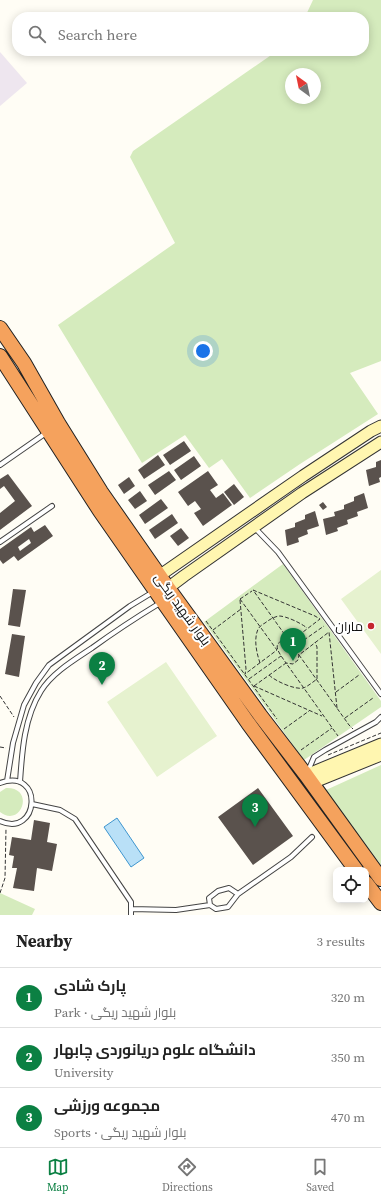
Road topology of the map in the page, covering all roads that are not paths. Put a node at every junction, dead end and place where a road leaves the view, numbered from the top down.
1 (0, 328) edge
2 (0, 356) edge
3 (376, 428) edge
4 (48, 432) junction
5 (380, 442) edge
6 (0, 465) edge
7 (52, 506) dead end
8 (254, 527) junction
9 (0, 542) edge
10 (176, 565) junction
11 (159, 576) junction
12 (184, 576) junction
13 (162, 593) junction
14 (381, 694) edge
15 (381, 716) edge
16 (381, 744) edge
17 (381, 755) edge
18 (314, 774) junction
19 (7, 781) junction
20 (20, 782) junction
21 (0, 783) edge
22 (32, 804) junction
23 (0, 821) edge
24 (312, 837) dead end
25 (354, 867) edge
26 (381, 879) edge
27 (369, 887) edge
28 (238, 894) junction
29 (381, 904) edge
30 (210, 905) junction
31 (131, 909) junction
32 (131, 915) edge

1 - 11 highway, بلوار شهید ریگی
2 - 4 highway, بلوار شهید ریگی
3 - 5 street
3 - 10 street
4 - 6 lane
4 - 13 highway, بلوار شهید ریگی
5 - 8 street
7 - 9 lane
8 - 12 street
8 - 14 lane
10 - 11 street
10 - 12 street
11 - 13 highway, بلوار شهید ریگی
12 - 13 street
13 - 18 highway, بلوار شهید ریگی
13 - 19 lane
13 - 20 lane
13 - 25 highway, بلوار شهید ریگی
15 - 18 lane
16 - 18 street
17 - 18 street
18 - 26 highway, بلوار شهید ریگی
19 - 20 lane
19 - 21 lane
20 - 22 lane
22 - 23 lane
22 - 31 lane
24 - 28 lane
27 - 29 highway
28 - 30 lane
28 - 30 lane
30 - 31 lane
31 - 32 lane

